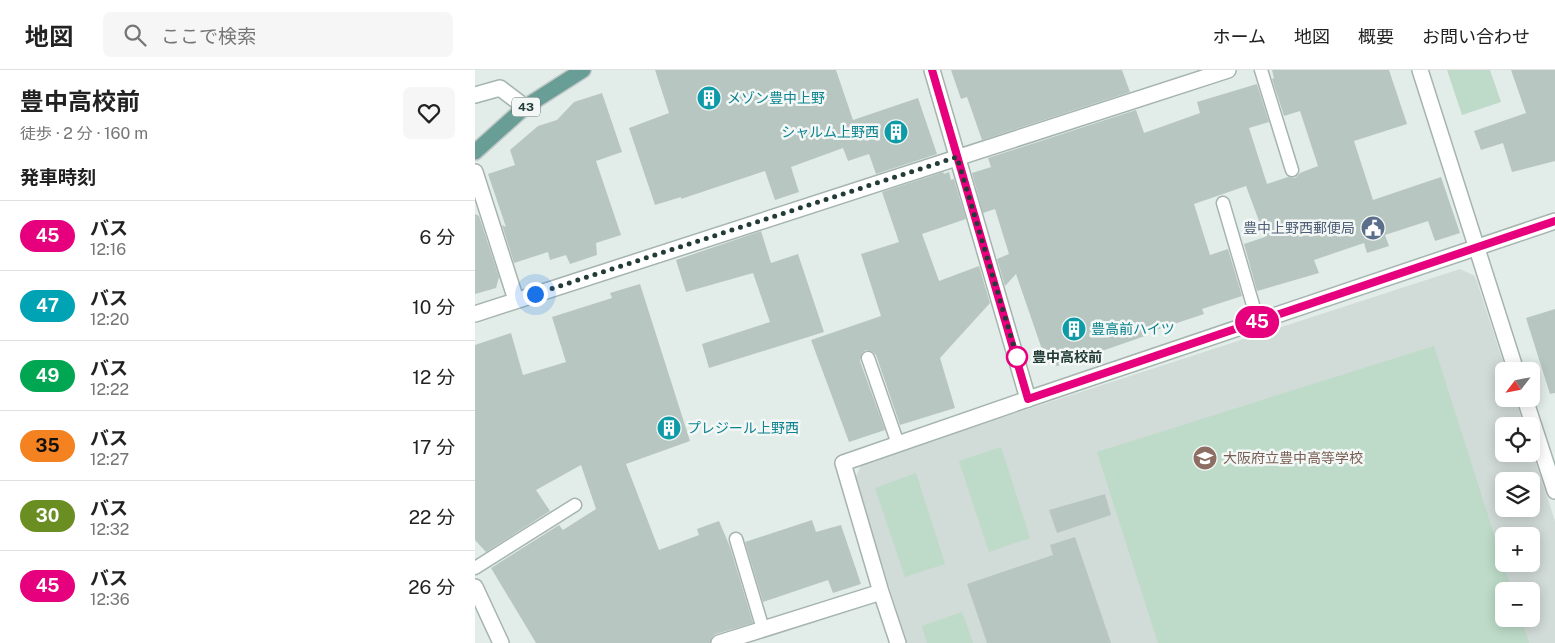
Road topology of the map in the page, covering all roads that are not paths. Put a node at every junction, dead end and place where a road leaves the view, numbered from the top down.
1 (583, 70) edge
2 (931, 70) edge
3 (1228, 70) edge
4 (1261, 70) edge
5 (1420, 70) edge
6 (475, 96) edge
7 (525, 107) junction
8 (475, 152) edge
9 (957, 157) junction
10 (1292, 170) dead end
11 (475, 172) edge
12 (1223, 204) dead end
13 (1555, 221) edge
14 (1476, 248) junction
15 (517, 300) junction
16 (475, 314) edge
17 (1258, 322) junction
18 (868, 358) dead end
19 (1513, 362) edge
20 (1028, 399) junction
21 (1528, 408) edge
22 (897, 444) junction
23 (1555, 489) edge
24 (575, 505) dead end
25 (736, 539) dead end
26 (475, 568) edge
27 (475, 587) edge
28 (881, 592) junction
29 (763, 629) junction
30 (501, 643) edge
31 (719, 643) edge
32 (898, 643) edge

1 - 7 main road, 43
2 - 9 street
3 - 9 street
4 - 10 lane
5 - 14 street
6 - 7 street
7 - 8 main road, 43
9 - 15 street
9 - 20 street
11 - 15 street
12 - 17 lane
13 - 14 street
14 - 17 street
14 - 19 street
15 - 16 street
17 - 20 street
18 - 22 lane
20 - 22 street
21 - 23 street
22 - 28 street
24 - 26 lane
25 - 29 lane
27 - 30 street
28 - 29 street
28 - 32 street
29 - 31 street

